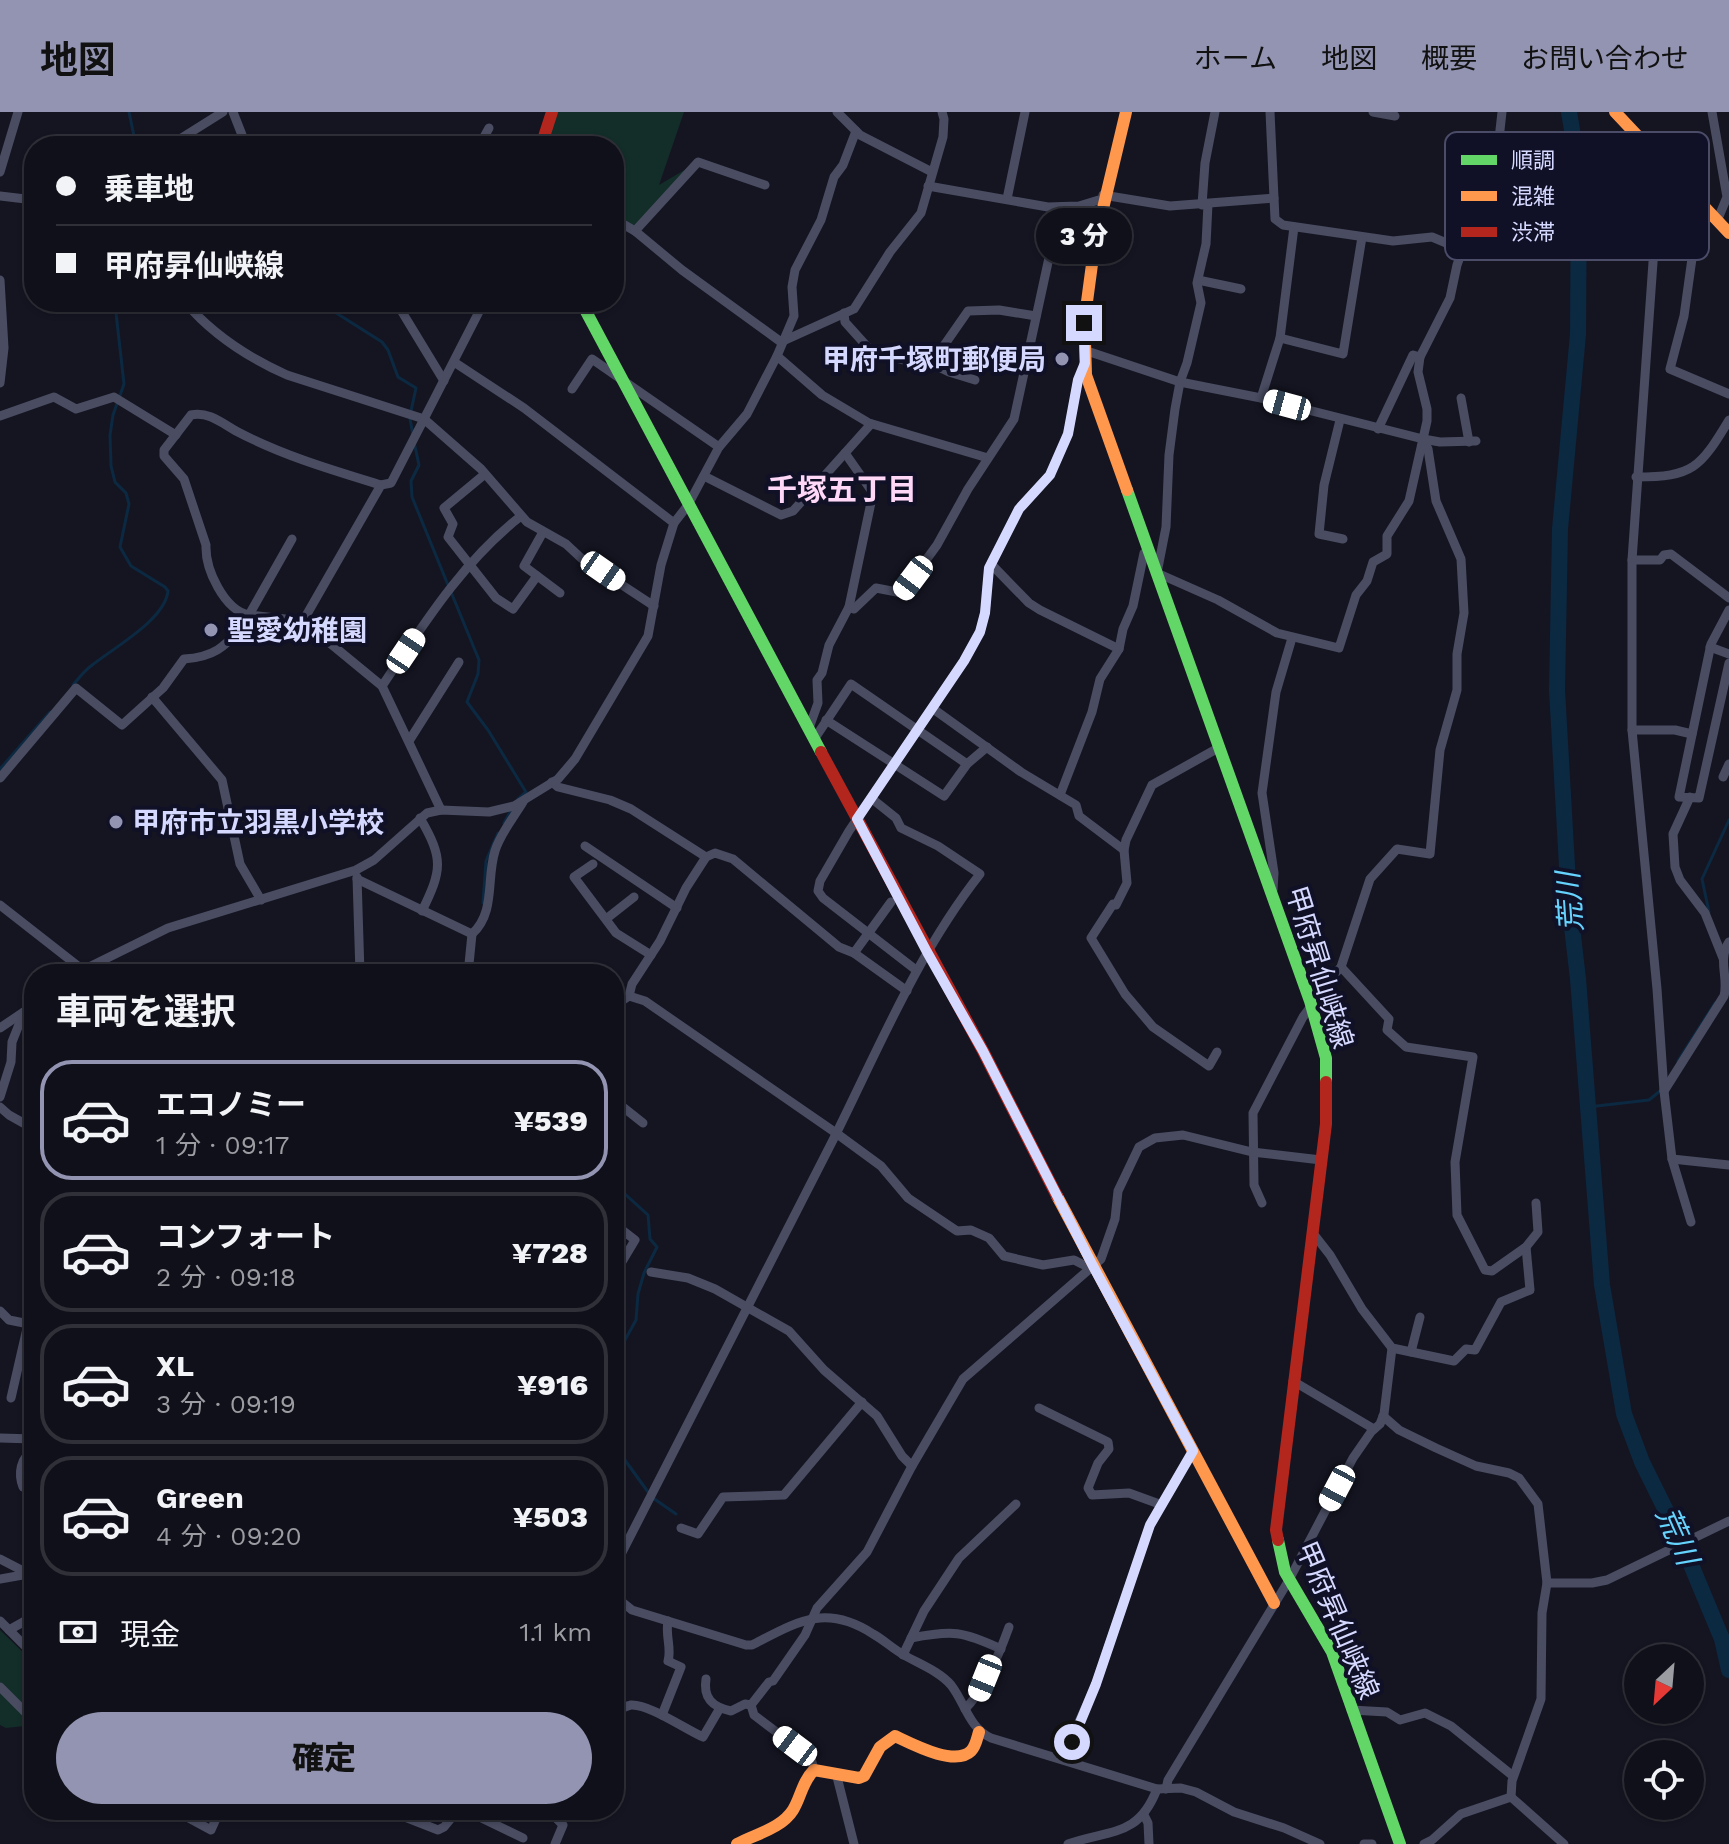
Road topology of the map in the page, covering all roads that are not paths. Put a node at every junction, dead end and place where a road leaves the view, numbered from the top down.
1 (18, 112) edge
2 (223, 112) edge
3 (233, 112) edge
4 (552, 112) edge
5 (837, 112) edge
6 (942, 112) edge
7 (1025, 112) edge
8 (1126, 112) edge
9 (1215, 112) edge
10 (1270, 112) edge
11 (1373, 112) edge
12 (1502, 112) edge
13 (1615, 112) edge
14 (1712, 112) edge
15 (1395, 116) dead end
16 (489, 128) dead end
17 (856, 131) junction
18 (1500, 132) edge
19 (1635, 132) edge
20 (185, 136) edge
21 (242, 136) edge
22 (485, 136) edge
23 (544, 136) edge
24 (0, 172) edge
25 (932, 172) junction
26 (765, 185) dead end
27 (928, 186) junction
28 (0, 196) edge
29 (1103, 197) junction
30 (1274, 198) junction
31 (24, 199) edge
32 (1007, 199) junction
33 (1205, 204) junction
34 (1060, 207) junction
35 (1709, 212) edge
36 (1717, 221) junction
37 (624, 225) edge
38 (1294, 227) junction
39 (635, 231) junction
40 (1729, 233) edge
41 (1362, 237) junction
42 (1445, 242) edge
43 (1460, 260) edge
44 (1653, 260) edge
45 (1692, 260) edge
46 (0, 280) edge
47 (1198, 280) junction
48 (1241, 289) dead end
49 (195, 312) edge
50 (402, 312) edge
51 (479, 312) edge
52 (586, 312) edge
53 (844, 313) junction
54 (1036, 316) junction
55 (1280, 338) junction
56 (781, 342) junction
57 (777, 356) junction
58 (1085, 356) junction
59 (1420, 357) junction
60 (454, 362) junction
61 (934, 364) junction
62 (621, 378) junction
63 (975, 380) dead end
64 (444, 381) junction
65 (1180, 382) junction
66 (0, 383) edge
67 (572, 389) dead end
68 (1729, 394) edge
69 (1261, 398) junction
70 (1461, 398) dead end
71 (0, 416) edge
72 (424, 419) junction
73 (1340, 420) junction
74 (1729, 420) edge
75 (871, 424) junction
76 (1378, 429) junction
77 (176, 435) junction
78 (1423, 439) junction
79 (719, 447) junction
80 (845, 453) junction
81 (988, 458) junction
82 (485, 474) junction
83 (704, 476) junction
84 (1636, 477) junction
85 (381, 485) junction
86 (688, 505) junction
87 (521, 516) junction
88 (674, 523) junction
89 (543, 532) junction
90 (292, 539) dead end
91 (1343, 539) dead end
92 (1149, 550) junction
93 (1632, 560) junction
94 (991, 564) junction
95 (470, 565) junction
96 (1157, 573) junction
97 (537, 576) junction
98 (560, 593) dead end
99 (1729, 598) edge
100 (654, 606) junction
101 (849, 607) junction
102 (1729, 610) edge
103 (252, 616) junction
104 (303, 621) junction
105 (1292, 638) junction
106 (1710, 647) junction
107 (1119, 649) junction
108 (1729, 654) edge
109 (459, 662) dead end
110 (1729, 663) edge
111 (382, 686) junction
112 (152, 697) junction
113 (932, 708) junction
114 (826, 720) junction
115 (918, 730) junction
116 (1632, 730) junction
117 (812, 733) junction
118 (1692, 734) junction
119 (409, 741) junction
120 (987, 747) junction
121 (1220, 747) junction
122 (895, 764) junction
123 (967, 764) junction
124 (1729, 764) edge
125 (1723, 777) dead end
126 (0, 778) edge
127 (552, 782) junction
128 (1060, 795) junction
129 (1690, 797) junction
130 (871, 798) junction
131 (525, 799) junction
132 (441, 810) junction
133 (420, 818) junction
134 (857, 819) junction
135 (585, 846) dead end
136 (1124, 850) junction
137 (706, 857) junction
138 (593, 864) dead end
139 (357, 874) junction
140 (1272, 894) junction
141 (634, 897) dead end
142 (261, 900) junction
143 (891, 902) dead end
144 (0, 905) edge
145 (677, 908) junction
146 (422, 911) junction
147 (606, 919) junction
148 (868, 933) junction
149 (472, 934) junction
150 (1729, 942) edge
151 (927, 952) junction
152 (854, 953) junction
153 (651, 955) junction
154 (1723, 958) junction
155 (71, 964) edge
156 (97, 964) edge
157 (360, 964) edge
158 (469, 964) edge
159 (1341, 967) junction
160 (916, 970) junction
161 (907, 991) junction
162 (629, 996) junction
163 (624, 1000) edge
164 (1311, 1003) junction
165 (24, 1012) joint
166 (0, 1028) edge
167 (1217, 1052) dead end
168 (1664, 1091) junction
169 (0, 1097) edge
170 (0, 1107) edge
171 (624, 1108) edge
172 (24, 1123) edge
173 (643, 1123) dead end
174 (836, 1133) junction
175 (1252, 1152) junction
176 (1672, 1159) junction
177 (1321, 1160) junction
178 (1729, 1165) edge
179 (1262, 1203) dead end
180 (1536, 1203) dead end
181 (1691, 1222) dead end
182 (624, 1231) edge
183 (1312, 1232) junction
184 (1526, 1247) junction
185 (624, 1258) edge
186 (1092, 1267) junction
187 (651, 1272) dead end
188 (747, 1309) junction
189 (0, 1311) edge
190 (1420, 1317) dead end
191 (24, 1323) edge
192 (1392, 1348) junction
193 (24, 1350) edge
194 (1411, 1352) junction
195 (1293, 1381) junction
196 (11, 1398) dead end
197 (862, 1402) junction
198 (1039, 1408) dead end
199 (1383, 1416) junction
200 (1374, 1429) junction
201 (0, 1438) edge
202 (24, 1439) edge
203 (1193, 1451) junction
204 (24, 1459) edge
205 (912, 1466) junction
206 (24, 1487) edge
207 (1016, 1504) dead end
208 (1162, 1505) junction
209 (1729, 1522) edge
210 (681, 1528) dead end
211 (624, 1549) edge
212 (0, 1559) edge
213 (24, 1570) edge
214 (24, 1575) edge
215 (0, 1579) edge
216 (1289, 1580) junction
217 (1547, 1583) junction
218 (1274, 1603) junction
219 (624, 1604) edge
220 (624, 1609) edge
221 (632, 1610) junction
222 (814, 1617) junction
223 (0, 1621) edge
224 (668, 1621) junction
225 (24, 1622) edge
226 (1009, 1627) dead end
227 (9, 1630) junction
228 (911, 1638) junction
229 (24, 1645) edge
230 (1001, 1649) junction
231 (903, 1655) junction
232 (706, 1679) dead end
233 (0, 1687) edge
234 (751, 1705) junction
235 (624, 1707) edge
236 (720, 1708) junction
237 (965, 1709) junction
238 (1351, 1710) junction
239 (24, 1711) edge
240 (662, 1715) junction
241 (979, 1732) junction
242 (1067, 1760) junction
243 (814, 1770) junction
244 (836, 1773) junction
245 (1513, 1776) junction
246 (1161, 1789) junction
247 (1511, 1797) junction
248 (1144, 1815) junction
249 (192, 1820) edge
250 (216, 1820) edge
251 (412, 1820) edge
252 (450, 1820) edge
253 (486, 1820) edge
254 (558, 1820) edge
255 (523, 1838) dead end
256 (1430, 1843) edge
257 (555, 1844) edge
258 (737, 1844) edge
259 (854, 1844) edge
260 (1068, 1844) edge
261 (1149, 1844) edge
262 (1320, 1844) edge
263 (1364, 1844) edge
264 (1372, 1844) edge
265 (1400, 1844) edge
266 (1564, 1844) edge

1 - 24 street
2 - 20 street
3 - 21 street
4 - 23 main road
5 - 17 street
6 - 25 street
7 - 32 street
8 - 29 main road, 甲府昇仙峡線
9 - 33 street
10 - 30 street
11 - 15 street
12 - 18 street
13 - 19 main road
14 - 36 street
16 - 22 street
17 - 25 street
17 - 56 street
25 - 27 street
26 - 39 street
27 - 32 street
27 - 53 street
28 - 31 street
29 - 33 street
29 - 34 street
29 - 58 main road, 甲府昇仙峡線
30 - 33 street
30 - 38 street
32 - 34 street
33 - 47 street
34 - 54 street
35 - 36 main road
36 - 40 main road
37 - 39 street
38 - 41 street
38 - 55 street
39 - 56 street
41 - 42 street
41 - 55 street
43 - 59 street
44 - 84 street
45 - 68 street
46 - 66 street
47 - 48 street
47 - 65 street
49 - 72 street
50 - 64 street
51 - 60 street
52 - 62 main road
53 - 56 street
53 - 61 street
54 - 61 street
54 - 81 street
55 - 69 street
56 - 57 street
57 - 75 street
57 - 79 street
58 - 65 street
58 - 92 main road, 甲府昇仙峡線
58 - 94 street
59 - 76 street
59 - 78 street
60 - 64 street
60 - 88 street
61 - 63 street
62 - 67 street
62 - 79 street
62 - 86 main road
64 - 72 street
65 - 69 street
65 - 96 street
69 - 73 street
70 - 78 street
71 - 77 street
72 - 82 street
72 - 85 street
73 - 76 street
73 - 91 street
74 - 84 street
75 - 80 street
75 - 81 street
76 - 78 street
77 - 85 street
77 - 103 street
78 - 105 street
78 - 159 street
79 - 83 street
80 - 83 street
80 - 101 street
81 - 101 street
82 - 87 street
82 - 95 street
83 - 86 street
84 - 93 street
85 - 104 street
86 - 88 street
86 - 117 main road
87 - 89 street
87 - 95 street
88 - 100 street
89 - 97 street
89 - 100 street
90 - 103 street
92 - 96 main road, 甲府昇仙峡線
92 - 107 street
93 - 99 street
93 - 116 street
94 - 107 street
94 - 113 street
95 - 97 street
95 - 111 street
96 - 105 street
96 - 121 main road, 甲府昇仙峡線
97 - 98 street
100 - 127 street
101 - 117 street
102 - 106 street
103 - 104 street
103 - 112 street
104 - 111 street
105 - 140 street
106 - 108 street
106 - 118 street
107 - 128 street
109 - 119 street
110 - 129 street
111 - 119 street
112 - 126 street
112 - 142 street
113 - 115 street
113 - 120 street
114 - 115 street
114 - 117 street
114 - 122 street
115 - 122 street
115 - 123 street
116 - 118 street
116 - 168 street
117 - 134 main road
118 - 129 street
119 - 132 street
120 - 123 street
120 - 128 street
121 - 136 street
121 - 140 main road, 甲府昇仙峡線
122 - 123 street
122 - 130 street
124 - 125 street
127 - 131 street
127 - 137 street
128 - 136 street
129 - 154 street
130 - 134 street
130 - 151 street
131 - 132 street
131 - 149 street
132 - 133 street
133 - 139 street
133 - 146 street
134 - 148 street
134 - 151 main road
135 - 145 street
136 - 167 street
137 - 145 street
137 - 152 street
138 - 147 street
139 - 142 street
139 - 146 street
139 - 157 street
140 - 164 main road, 甲府昇仙峡線
141 - 147 street
142 - 156 street
143 - 148 street
144 - 155 street
145 - 153 street
146 - 149 street
147 - 153 street
148 - 152 street
148 - 160 street
149 - 158 street
150 - 154 street
151 - 160 street
151 - 186 main road
152 - 161 street
153 - 162 street
154 - 168 street
159 - 164 street
159 - 184 street
160 - 161 street
161 - 174 street
162 - 163 street
162 - 174 street
164 - 175 street
164 - 177 main road, 甲府昇仙峡線
165 - 166 street
165 - 169 street
168 - 176 street
170 - 172 street
171 - 173 street
174 - 186 street
174 - 188 street
175 - 177 street
175 - 179 street
175 - 186 street
176 - 178 street
176 - 181 street
177 - 183 main road, 甲府昇仙峡線
180 - 184 street
182 - 185 street
183 - 192 street
183 - 195 main road, 甲府昇仙峡線
184 - 194 street
186 - 203 main road
186 - 205 street
187 - 188 street
188 - 197 street
188 - 211 street
189 - 191 street
190 - 194 street
192 - 194 street
192 - 199 street
193 - 196 street
195 - 200 street
195 - 216 main road, 甲府昇仙峡線
197 - 205 street
197 - 210 street
198 - 208 street
199 - 200 street
199 - 217 street
200 - 216 street
201 - 202 street
203 - 208 street
203 - 218 main road
204 - 206 street
205 - 222 street
207 - 228 street
208 - 242 street
209 - 217 street
212 - 213 street
214 - 215 street
216 - 218 street
216 - 238 main road, 甲府昇仙峡線
217 - 245 street
218 - 246 street
219 - 221 street
220 - 221 street
221 - 224 street
222 - 224 street
222 - 231 street
222 - 234 street
223 - 227 street
224 - 240 street
225 - 227 street
226 - 230 street
227 - 229 street
228 - 230 street
228 - 231 street
230 - 237 street
231 - 237 street
232 - 236 street
233 - 239 street
234 - 236 street
234 - 243 street
235 - 240 street
236 - 240 street
237 - 241 street
238 - 245 street
238 - 265 main road, 甲府昇仙峡線
241 - 242 street
241 - 244 main road
242 - 246 street
243 - 244 main road
243 - 258 main road
244 - 259 street
245 - 247 street
246 - 248 street
246 - 262 street
247 - 256 street
247 - 266 street
248 - 260 street
248 - 261 street
249 - 250 street
251 - 252 street
253 - 255 street
254 - 257 street
263 - 264 street

